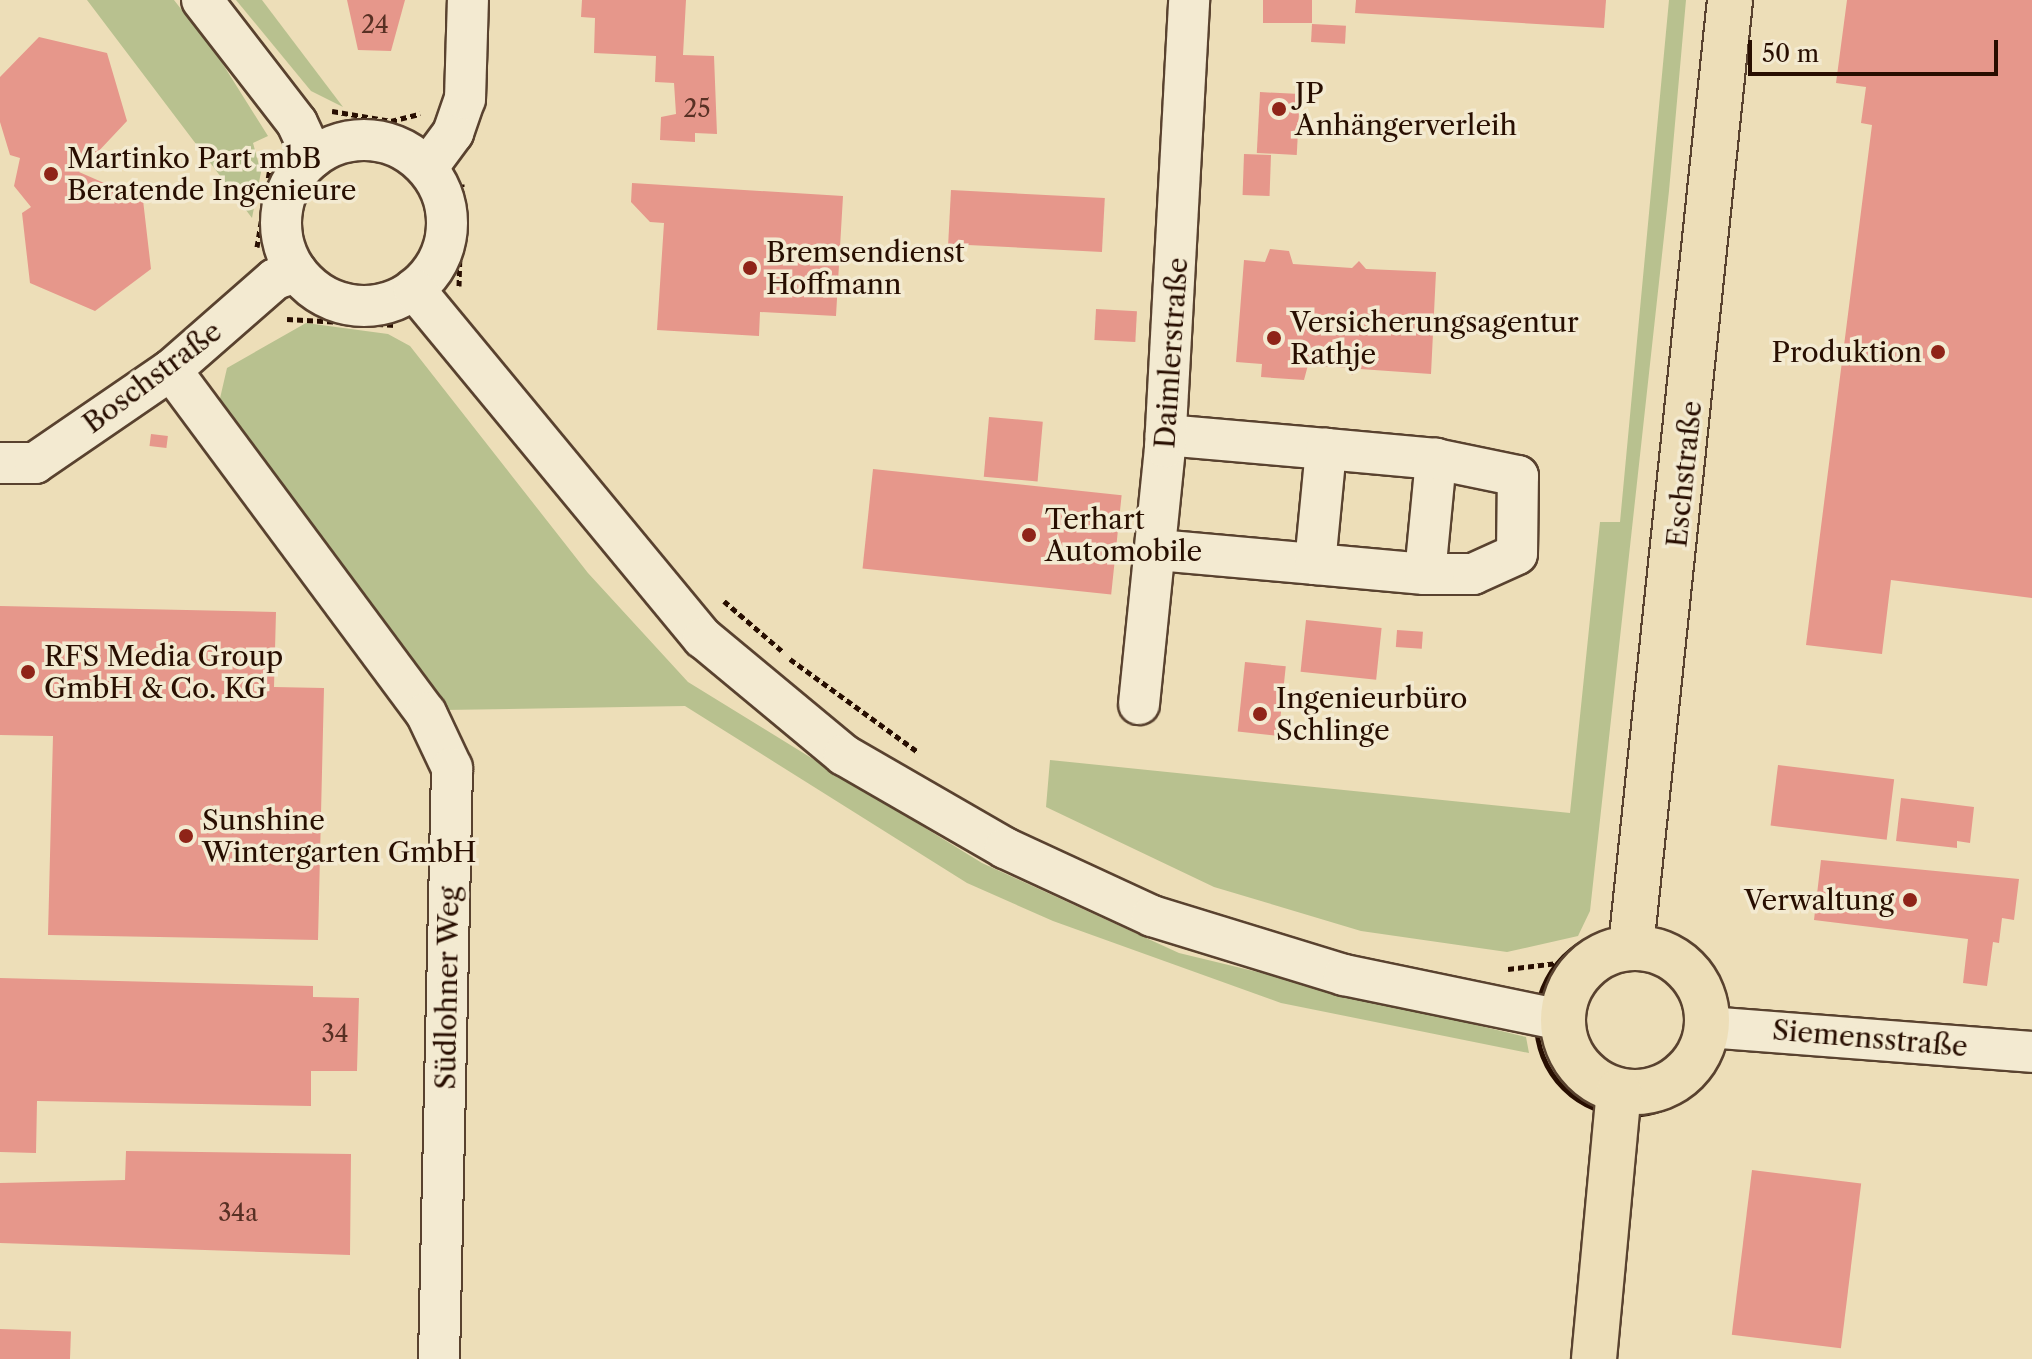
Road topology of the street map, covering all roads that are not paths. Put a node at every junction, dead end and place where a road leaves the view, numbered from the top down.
1 (202, 0) edge
2 (468, 0) edge
3 (1189, 0) edge
4 (1730, 0) edge
5 (305, 140) junction
6 (427, 168) junction
7 (297, 272) junction
8 (425, 299) junction
9 (171, 370) junction
10 (1166, 435) junction
11 (1326, 449) junction
12 (1436, 459) junction
13 (0, 463) edge
14 (1158, 550) junction
15 (1315, 564) junction
16 (1425, 574) junction
17 (1139, 704) dead end
18 (1633, 938) junction
19 (1549, 1016) junction
20 (1716, 1027) junction
21 (2032, 1052) edge
22 (1617, 1102) junction
23 (439, 1359) edge
24 (1594, 1359) edge

1 - 5 street
2 - 6 street
3 - 10 street, Daimlerstraße
4 - 18 main road, Eschstraße
5 - 6 street
5 - 7 street
6 - 8 street
7 - 8 street
7 - 9 street, Boschstraße
8 - 19 street
9 - 13 street, Boschstraße
9 - 23 street, Südlohner Weg
10 - 11 street
10 - 14 street, Daimlerstraße
11 - 12 street
11 - 15 street
12 - 16 street
12 - 16 street
14 - 15 street
14 - 17 street, Daimlerstraße
15 - 16 street
18 - 19 main road
18 - 20 main road
19 - 22 main road
20 - 21 street, Siemensstraße
20 - 22 main road
22 - 24 main road

